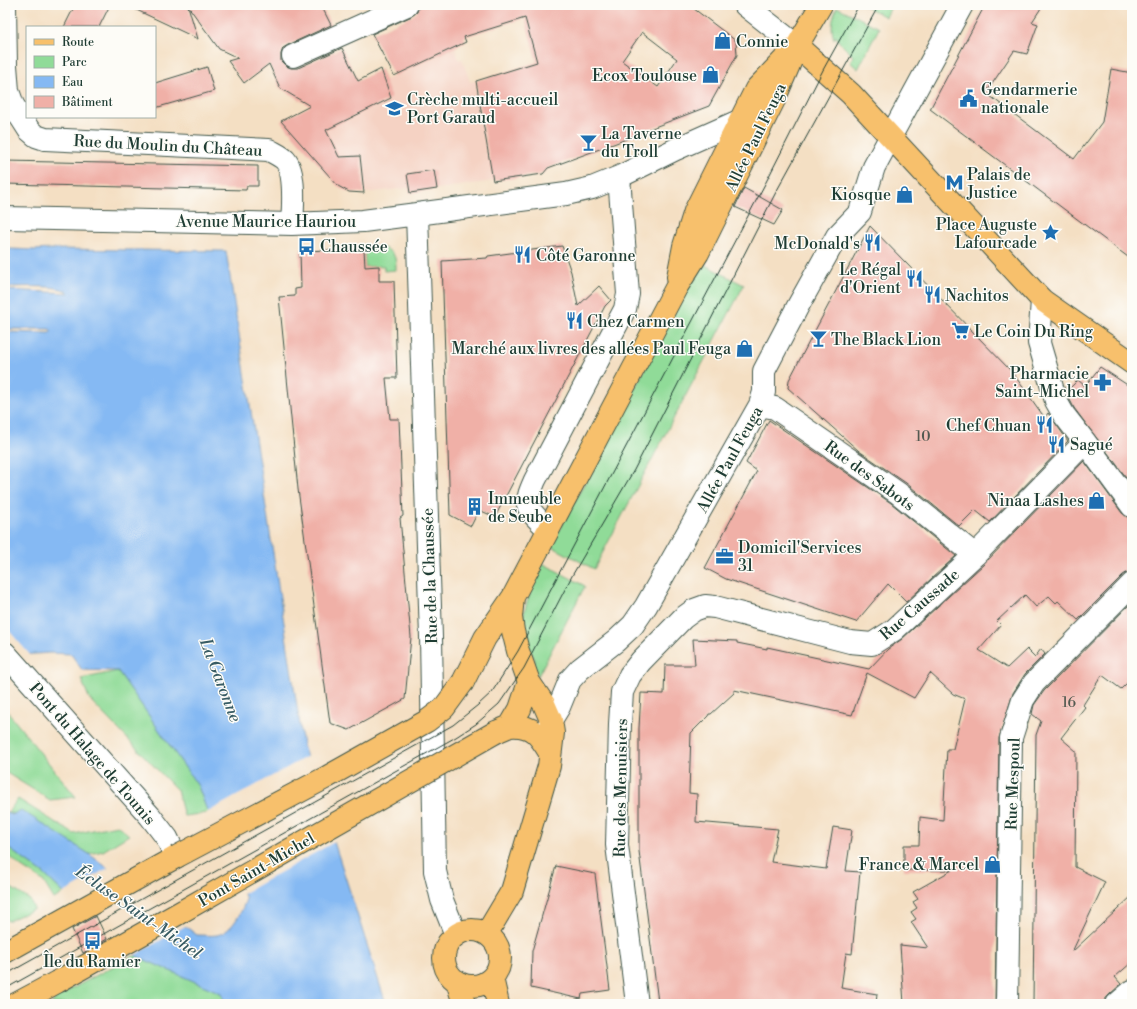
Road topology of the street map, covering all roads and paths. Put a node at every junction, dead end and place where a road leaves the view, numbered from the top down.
1 (5, 5) edge
2 (407, 5) edge
3 (745, 5) edge
4 (821, 5) edge
5 (962, 5) edge
6 (797, 46) junction
7 (292, 56) dead end
8 (741, 120) junction
9 (896, 142) junction
10 (619, 177) junction
11 (417, 214) junction
12 (5, 218) edge
13 (292, 224) junction
14 (676, 288) junction
15 (1042, 300) junction
16 (1124, 358) edge
17 (760, 404) junction
18 (1085, 442) junction
19 (1132, 506) edge
20 (548, 529) junction
21 (975, 555) junction
22 (1132, 584) edge
23 (513, 597) junction
24 (705, 606) joint
25 (5, 653) edge
26 (530, 682) junction
27 (551, 720) junction
28 (503, 729) junction
29 (547, 746) junction
30 (176, 857) junction
31 (487, 933) junction
32 (456, 935) junction
33 (5, 952) edge
34 (492, 978) junction
35 (457, 981) junction
36 (1132, 991) edge
37 (16, 1004) edge
38 (464, 1004) edge
39 (498, 1004) edge
40 (637, 1004) edge
41 (1007, 1004) edge
42 (1117, 1004) edge

1 - 13 street, Rue du Moulin du Château
2 - 7 street
3 - 6 street
4 - 6 main road
5 - 9 street, Allée Paul Feuga
6 - 8 main road, Allée Paul Feuga
6 - 9 main road
6 - 14 main road, Allée Paul Feuga
8 - 10 street, Avenue Maurice Hauriou
8 - 14 main road, Allée Paul Feuga
9 - 15 main road
9 - 17 street, Allée Paul Feuga
10 - 11 street, Avenue Maurice Hauriou
10 - 20 street
11 - 13 street, Avenue Maurice Hauriou
11 - 32 street, Rue de la Chaussée
12 - 13 street, Avenue Maurice Hauriou
14 - 20 main road, Allée Paul Feuga
15 - 16 main road
15 - 18 street
17 - 21 street, Rue des Sabots
17 - 27 street, Allée Paul Feuga
18 - 19 street
18 - 21 street, Rue Caussade
20 - 23 main road, Allée Paul Feuga
21 - 24 street, Rue Caussade
22 - 41 street, Rue Mespoul
23 - 26 main road, Allée Paul Feuga
23 - 30 main road, Allée Paul Feuga, bridge
24 - 40 street, Rue des Menuisiers
25 - 30 street, Pont du Halage de Tounis
26 - 27 main road, Allée Paul Feuga
26 - 28 main road
27 - 29 main road
28 - 29 main road
28 - 37 main road, Pont Saint-Michel, bridge
29 - 31 main road
30 - 33 main road
31 - 32 main road
31 - 34 main road
32 - 35 main road
34 - 35 main road
34 - 39 main road
35 - 38 main road
36 - 42 street

